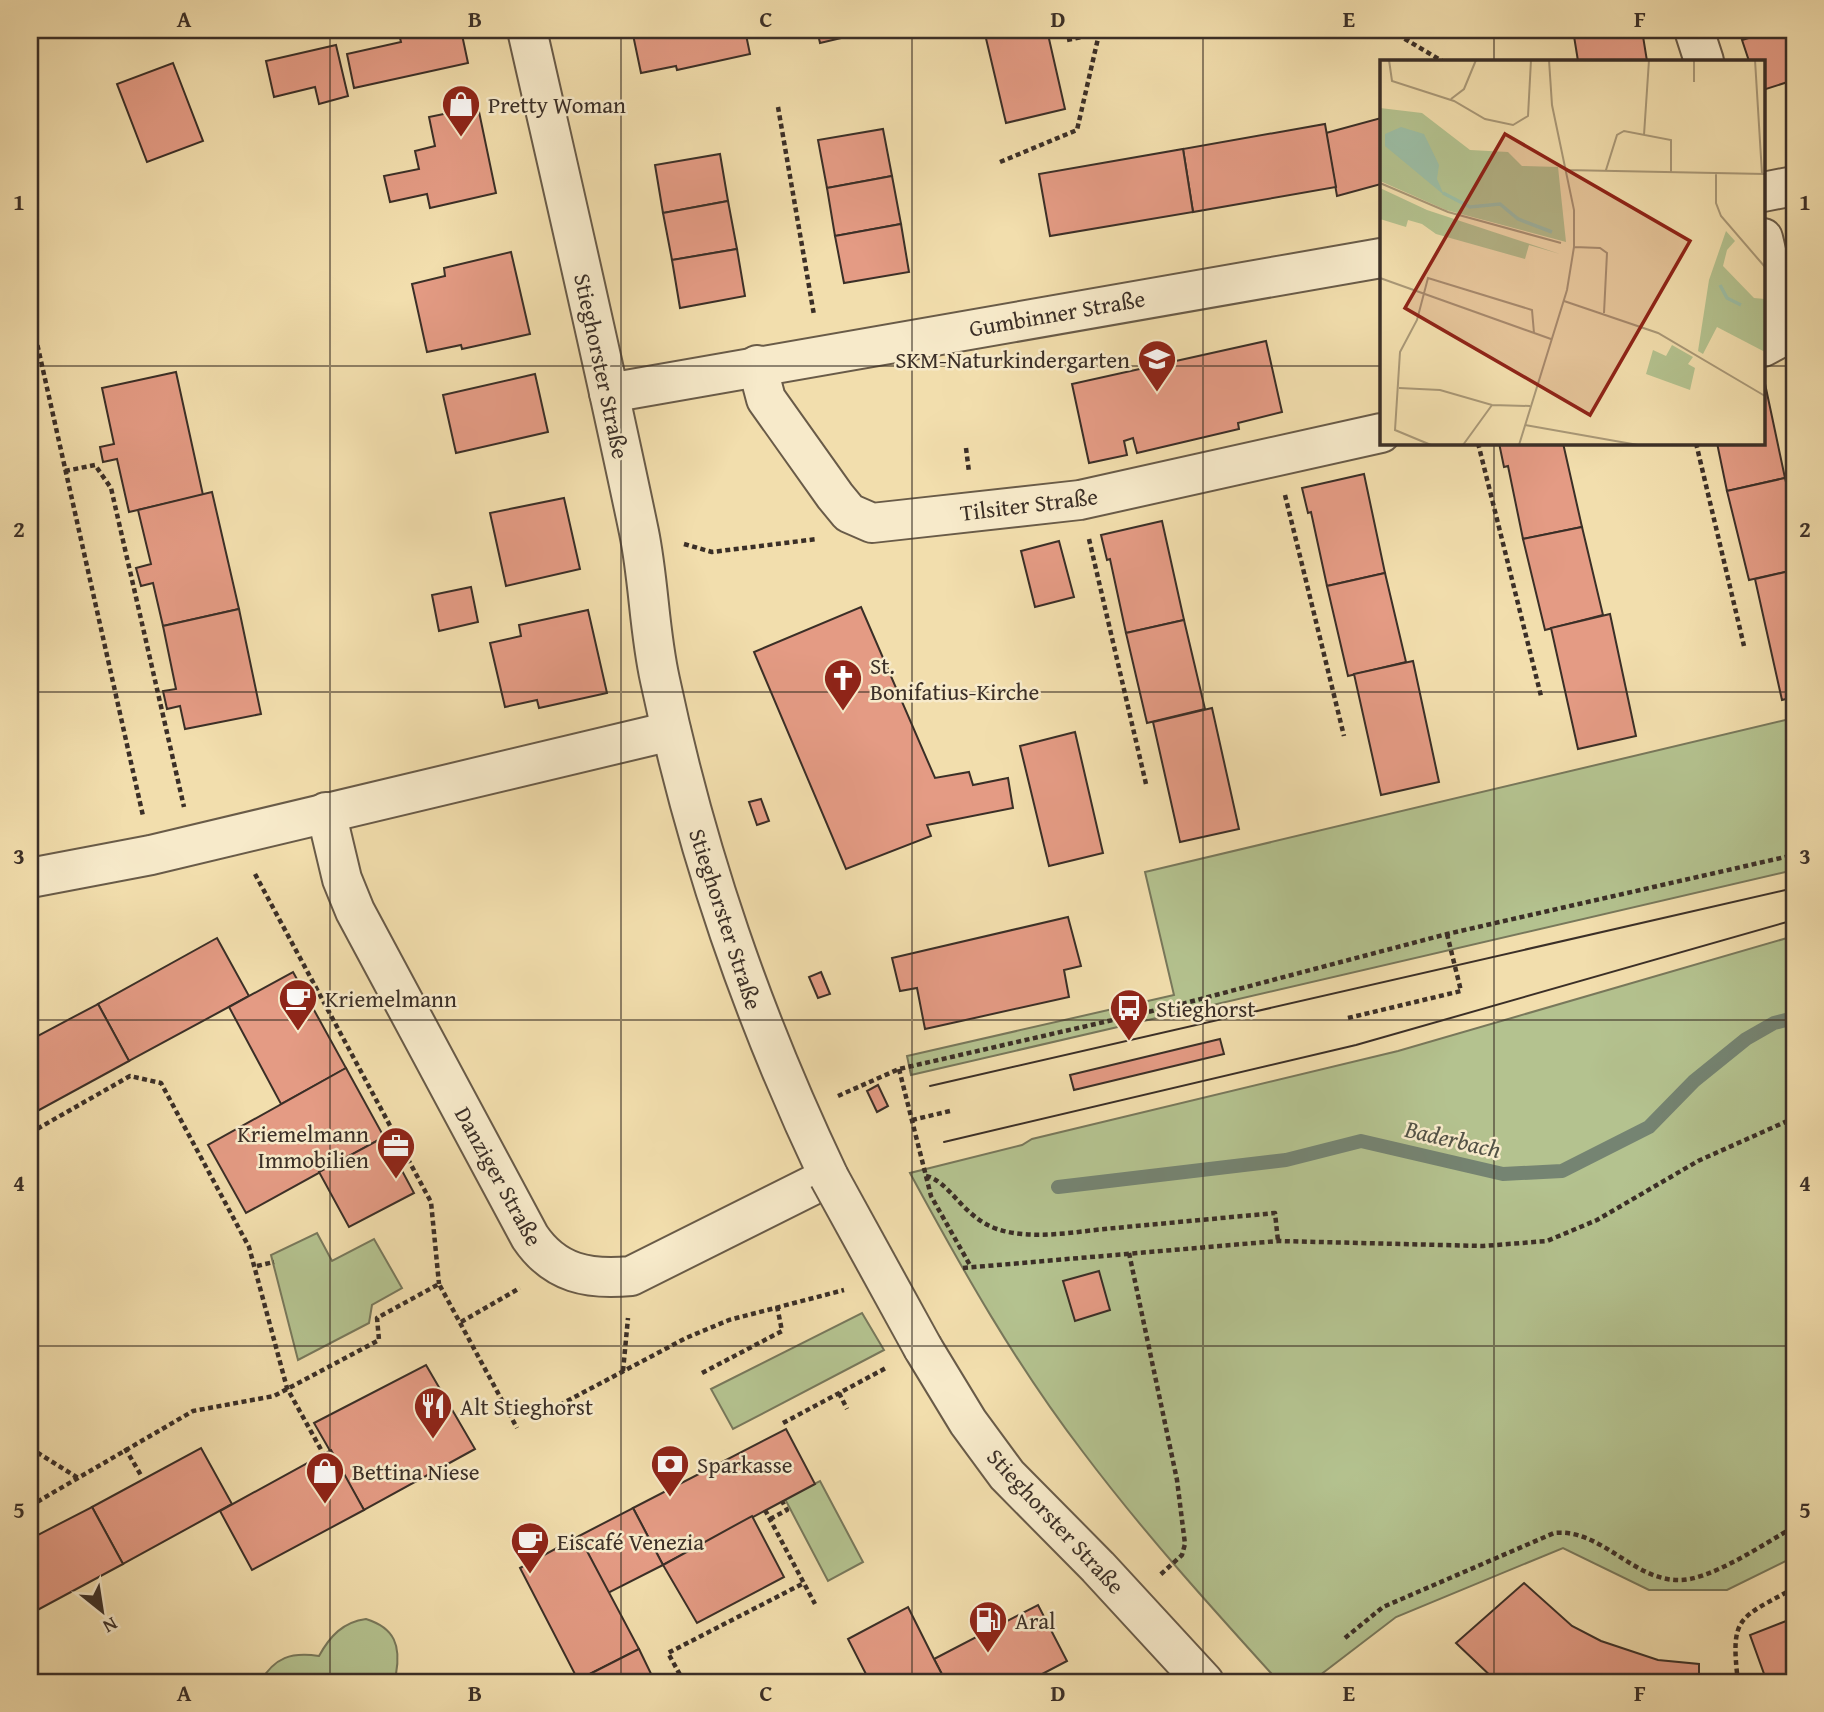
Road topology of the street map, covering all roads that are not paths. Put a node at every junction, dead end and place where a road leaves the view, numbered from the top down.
1 (527, 30) edge
2 (1694, 30) edge
3 (1704, 60) edge
4 (1794, 186) edge
5 (1764, 192) edge
6 (1764, 242) edge
7 (1380, 258) edge
8 (1764, 346) edge
9 (757, 365) junction
10 (609, 393) junction
11 (1380, 433) edge
12 (671, 731) junction
13 (326, 812) junction
14 (30, 878) edge
15 (829, 1177) junction
16 (1204, 1682) edge

1 - 10 street, Stieghorster Straße
2 - 3 street
4 - 5 street
6 - 8 street
7 - 9 street, Gumbinner Straße
9 - 10 street, Gumbinner Straße
9 - 11 street, Tilsiter Straße
10 - 12 street, Stieghorster Straße
12 - 13 street
12 - 15 street, Stieghorster Straße
13 - 14 street
13 - 15 street, Danziger Straße
15 - 16 street, Stieghorster Straße, bridge

